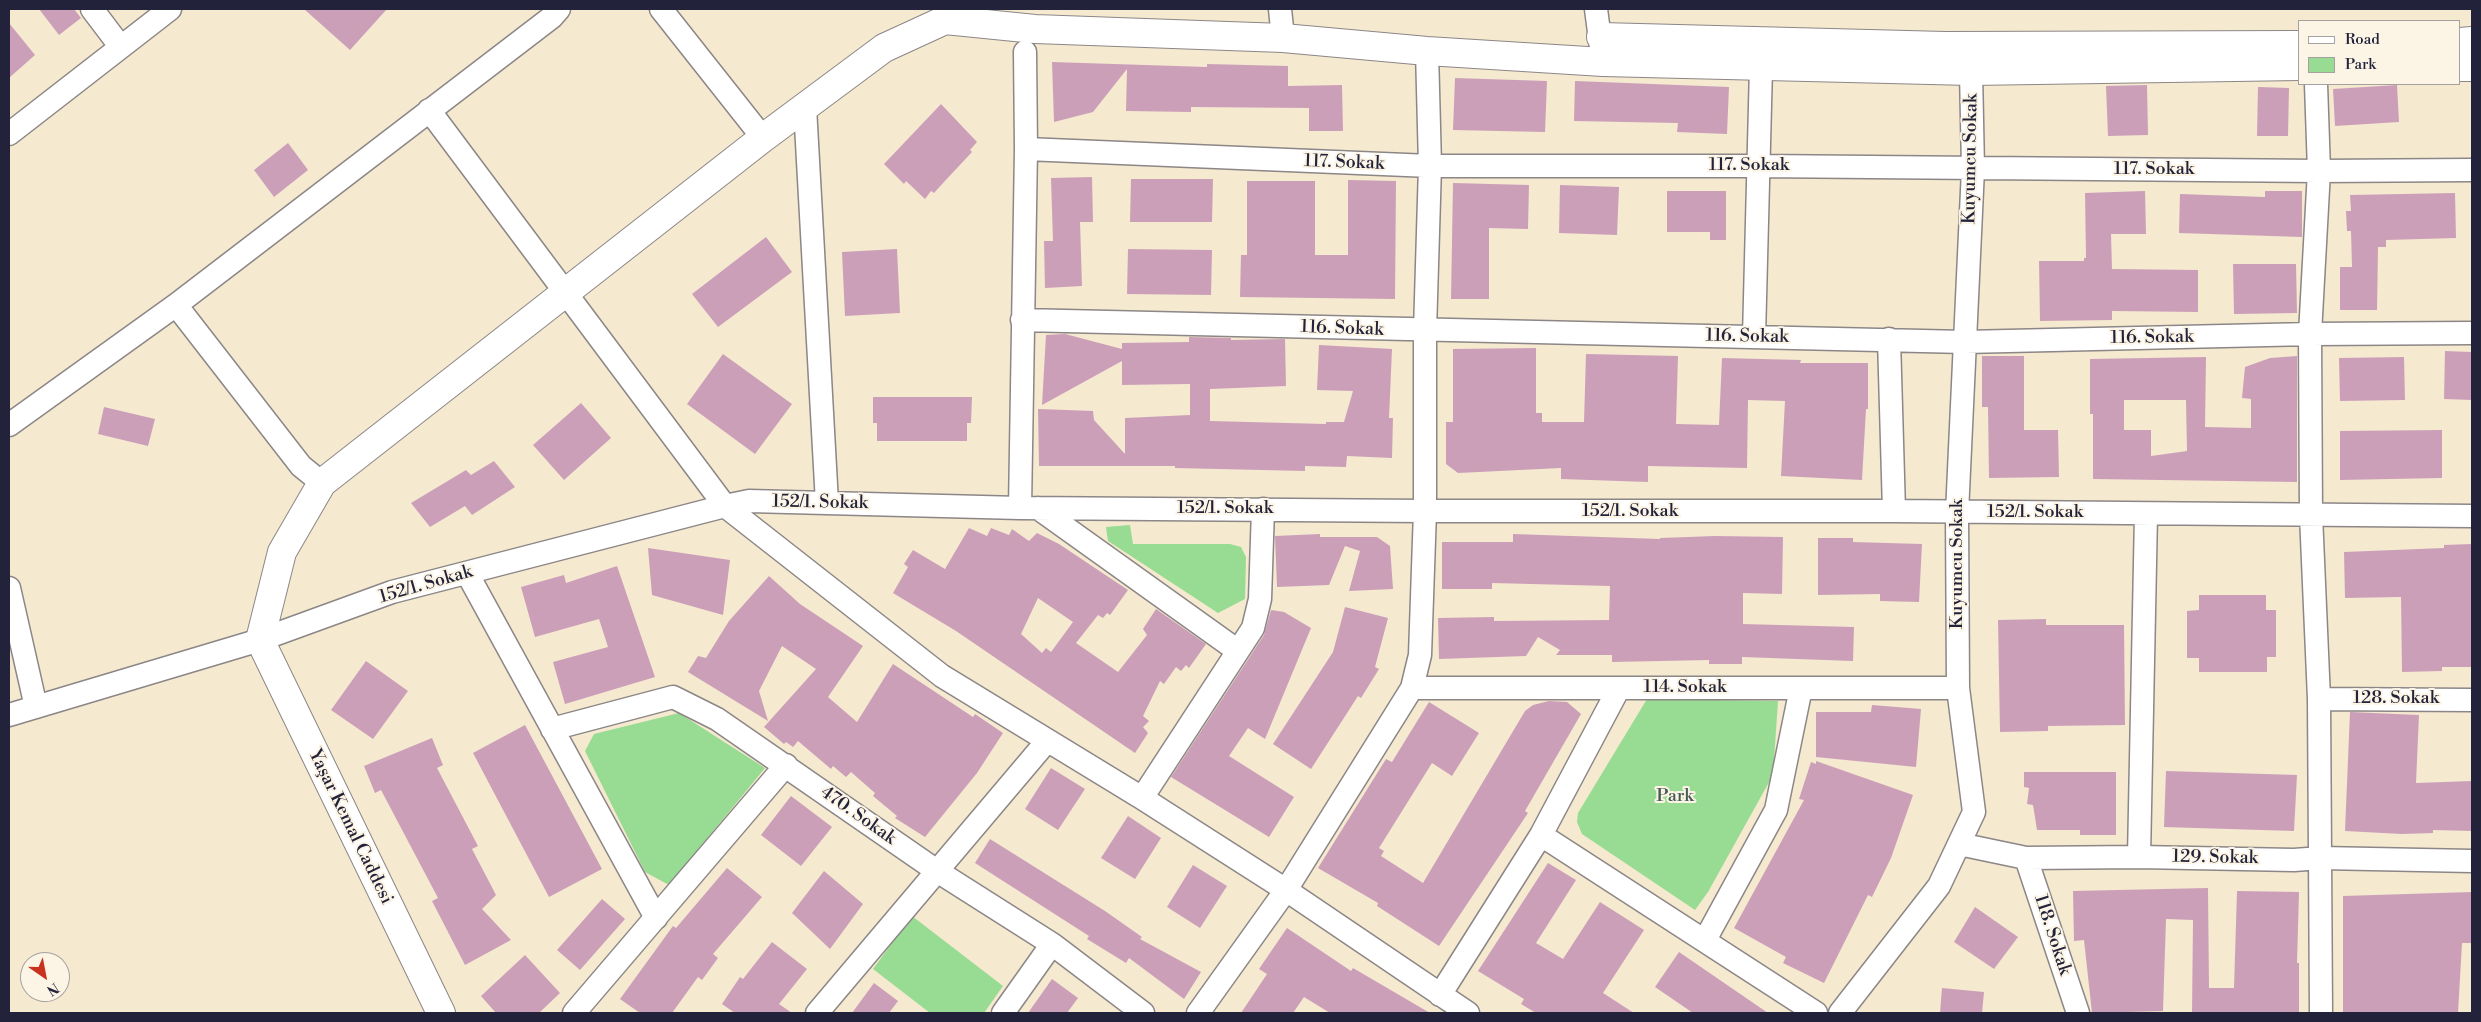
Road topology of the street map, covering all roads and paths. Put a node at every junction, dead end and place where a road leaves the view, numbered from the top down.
1 (92, 9) edge
2 (170, 9) edge
3 (559, 9) edge
4 (661, 9) edge
5 (1280, 9) edge
6 (1596, 9) edge
7 (941, 14) edge
8 (1283, 38) junction
9 (2298, 45) edge
10 (120, 46) junction
11 (1602, 50) junction
12 (1427, 51) junction
13 (1025, 52) dead end
14 (2298, 66) edge
15 (1762, 68) junction
16 (1972, 71) junction
17 (2316, 85) edge
18 (805, 107) junction
19 (429, 110) junction
20 (9, 134) edge
21 (763, 138) junction
22 (1026, 149) junction
23 (1430, 166) junction
24 (1758, 166) junction
25 (1973, 169) junction
26 (2472, 170) edge
27 (2319, 171) junction
28 (565, 292) junction
29 (176, 305) junction
30 (1022, 320) junction
31 (1426, 331) junction
32 (2310, 334) junction
33 (2472, 334) edge
34 (1754, 337) junction
35 (1889, 339) junction
36 (1965, 342) junction
37 (9, 425) edge
38 (322, 483) junction
39 (827, 503) junction
40 (726, 506) junction
41 (1029, 508) junction
42 (1263, 509) junction
43 (1425, 511) junction
44 (1894, 511) junction
45 (1958, 513) junction
46 (2146, 514) junction
47 (2311, 515) junction
48 (2472, 516) edge
49 (467, 573) junction
50 (9, 588) edge
51 (260, 640) junction
52 (1238, 651) junction
53 (1412, 688) junction
54 (1619, 688) junction
55 (1801, 688) junction
56 (1958, 688) junction
57 (2319, 699) junction
58 (2472, 700) edge
59 (36, 706) junction
60 (9, 715) edge
61 (552, 728) junction
62 (1047, 742) junction
63 (786, 765) junction
64 (1142, 798) junction
65 (1541, 834) junction
66 (1959, 844) junction
67 (2139, 857) junction
68 (2026, 858) junction
69 (2321, 858) junction
70 (2472, 861) edge
71 (937, 871) junction
72 (1286, 890) junction
73 (656, 918) junction
74 (1705, 940) junction
75 (1052, 944) junction
76 (1440, 995) junction
77 (441, 1013) edge
78 (574, 1013) edge
79 (817, 1013) edge
80 (1003, 1013) edge
81 (1144, 1013) edge
82 (1198, 1013) edge
83 (1468, 1013) edge
84 (1816, 1013) edge
85 (1840, 1013) edge
86 (2078, 1013) edge
87 (2321, 1013) edge

1 - 10 street
2 - 10 street
3 - 19 street
4 - 21 street
5 - 8 street
6 - 11 street
7 - 8 street
7 - 18 street
8 - 12 street
9 - 11 street
10 - 20 street
11 - 12 street
11 - 15 street
12 - 23 street
13 - 22 street
14 - 16 street
15 - 16 street
15 - 24 street
16 - 25 street, Kuyumcu Sokak
17 - 27 street
18 - 21 street
18 - 39 street
19 - 28 street
19 - 29 street
21 - 28 street
22 - 23 street, 117. Sokak
22 - 30 street
23 - 24 street, 117. Sokak
23 - 31 street
24 - 25 street, 117. Sokak
24 - 34 street
25 - 27 street, 117. Sokak
25 - 36 street, Kuyumcu Sokak
26 - 27 street, 117. Sokak
27 - 32 street
28 - 38 street
28 - 40 street
29 - 37 street
29 - 38 street
30 - 31 street, 116. Sokak
30 - 41 street
31 - 34 street, 116. Sokak
31 - 43 street
32 - 33 street, 116. Sokak
32 - 36 street, 116. Sokak
32 - 47 street
34 - 35 street, 116. Sokak
35 - 36 street, 116. Sokak
35 - 44 street
36 - 45 street, Kuyumcu Sokak
38 - 51 street
39 - 40 street, 152/1. Sokak
39 - 41 street, 152/1. Sokak
40 - 49 street, 152/1. Sokak
40 - 62 street
41 - 42 street, 152/1. Sokak
41 - 52 street
42 - 43 street, 152/1. Sokak
42 - 52 street
43 - 44 street, 152/1. Sokak
43 - 53 street
44 - 45 street, 152/1. Sokak
45 - 46 street, 152/1. Sokak
45 - 56 street, Kuyumcu Sokak
46 - 47 street, 152/1. Sokak
46 - 67 street
47 - 48 street, 152/1. Sokak
47 - 57 street
49 - 51 street, 152/1. Sokak
49 - 61 street
50 - 59 street
51 - 59 street, 152/1. Sokak
51 - 77 street, Yaşar Kemal Caddesi
52 - 64 street
53 - 54 street, 114. Sokak
53 - 72 street
54 - 55 street, 114. Sokak
54 - 65 street
55 - 56 street, 114. Sokak
55 - 74 street
56 - 66 street, Kuyumcu Sokak
57 - 58 street, 128. Sokak
57 - 69 street
59 - 60 street, 152/1. Sokak
61 - 63 street, 470. Sokak
61 - 73 street
62 - 64 street
62 - 71 street
63 - 71 street, 470. Sokak
63 - 73 street
64 - 72 street
65 - 74 street
65 - 76 street
66 - 68 street, 129. Sokak
66 - 85 street, Kuyumcu Sokak
67 - 68 street, 129. Sokak
67 - 69 street, 129. Sokak
68 - 86 street, 118. Sokak
69 - 70 street, 129. Sokak
69 - 87 street
71 - 75 street, 470. Sokak
71 - 79 street
72 - 76 street
72 - 82 street
73 - 78 street
74 - 84 street
75 - 80 street
75 - 81 street, 470. Sokak
76 - 83 street

